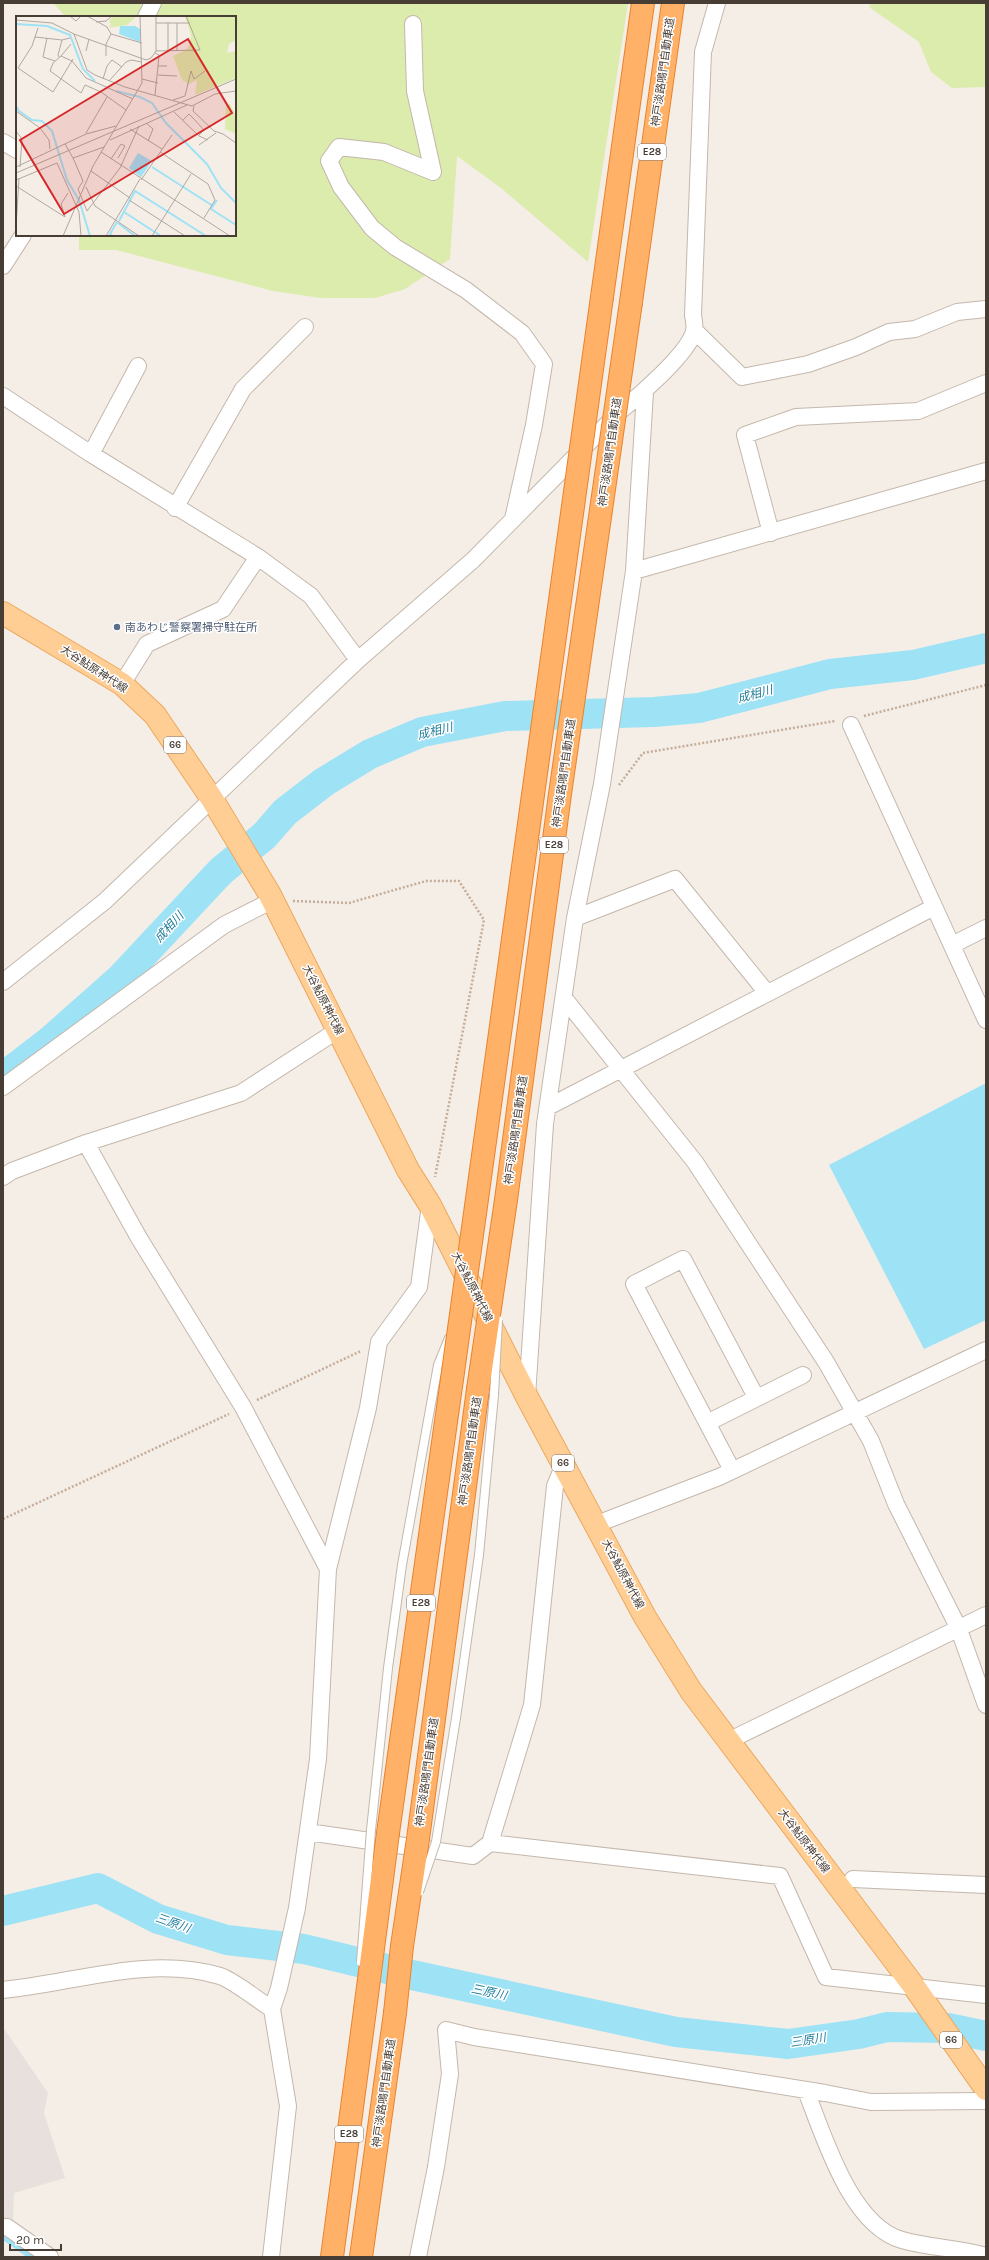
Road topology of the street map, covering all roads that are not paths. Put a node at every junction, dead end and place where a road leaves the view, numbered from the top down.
1 (153, 3) edge
2 (643, 3) edge
3 (673, 3) edge
4 (717, 3) edge
5 (146, 16) edge
6 (413, 24) dead end
7 (3, 142) edge
8 (16, 149) edge
9 (22, 236) edge
10 (3, 266) edge
11 (986, 309) edge
12 (304, 327) dead end
13 (694, 331) junction
14 (138, 366) dead end
15 (986, 383) edge
16 (645, 392) junction
17 (3, 396) edge
18 (91, 454) junction
19 (986, 471) edge
20 (175, 508) junction
21 (513, 519) junction
22 (771, 533) junction
23 (258, 557) junction
24 (634, 571) junction
25 (3, 613) edge
26 (358, 660) junction
27 (122, 684) junction
28 (849, 721) road end
29 (216, 806) junction
30 (271, 897) junction
31 (934, 907) junction
32 (575, 918) junction
33 (986, 928) edge
34 (952, 945) junction
35 (3, 982) edge
36 (767, 992) junction
37 (564, 998) junction
38 (986, 1020) edge
39 (338, 1030) junction
40 (620, 1068) junction
41 (3, 1087) edge
42 (548, 1106) junction
43 (86, 1143) junction
44 (3, 1177) edge
45 (430, 1205) junction
46 (986, 1350) edge
47 (803, 1375) dead end
48 (527, 1397) junction
49 (756, 1397) junction
50 (855, 1411) junction
51 (707, 1423) junction
52 (564, 1464) junction
53 (732, 1470) junction
54 (597, 1524) junction
55 (328, 1569) junction
56 (986, 1616) edge
57 (958, 1627) junction
58 (986, 1705) edge
59 (728, 1741) junction
60 (308, 1832) junction
61 (380, 1832) junction
62 (490, 1843) junction
63 (853, 1879) dead end
64 (986, 1885) edge
65 (360, 1970) dead end
66 (3, 1990) edge
67 (915, 1990) junction
68 (986, 1995) edge
69 (272, 2009) junction
70 (806, 2091) junction
71 (985, 2091) edge
72 (3, 2227) edge
73 (986, 2256) edge
74 (50, 2257) edge
75 (271, 2257) edge
76 (332, 2257) edge
77 (361, 2257) edge
78 (418, 2257) edge

1 - 5 street
2 - 61 highway, E28, bridge
3 - 77 highway, 神戸淡路鳴門自動車道 / E28, bridge
4 - 13 street
6 - 21 street
7 - 8 street
9 - 10 street
11 - 13 street
12 - 20 street
13 - 16 street
14 - 18 street
15 - 22 street
16 - 21 street
16 - 24 street
17 - 18 street
18 - 20 street
19 - 22 street
20 - 23 street
21 - 26 street
22 - 24 street
23 - 26 street
23 - 27 street
24 - 32 street
25 - 27 main road, 大谷鮎原神代線 / 66
26 - 29 street
27 - 29 main road, 大谷鮎原神代線 / 66
28 - 31 street
29 - 30 main road, 大谷鮎原神代線 / 66
29 - 35 street
30 - 39 main road, 大谷鮎原神代線 / 66
30 - 41 street
31 - 34 street
31 - 36 street
32 - 36 street
32 - 37 street
33 - 34 street
34 - 38 street
36 - 40 street
37 - 40 street
37 - 42 street
39 - 43 street
39 - 45 main road, 大谷鮎原神代線 / 66
40 - 42 street
40 - 50 street
42 - 48 street
43 - 44 street
43 - 55 street
45 - 48 main road, 大谷鮎原神代線 / 66
45 - 55 street
46 - 50 street
47 - 49 street
48 - 52 main road, 大谷鮎原神代線 / 66
49 - 51 street
49 - 51 street
50 - 53 street
50 - 57 street
51 - 53 street
52 - 54 main road, 大谷鮎原神代線 / 66
52 - 62 street
53 - 54 street
54 - 59 main road, 大谷鮎原神代線 / 66
55 - 60 street
56 - 57 street
57 - 58 street
57 - 59 street
59 - 67 main road, 大谷鮎原神代線 / 66
60 - 62 street
60 - 69 street
61 - 65 lane, bridge
61 - 76 highway, E28, bridge
62 - 67 street
63 - 64 street
66 - 69 street
67 - 68 street
67 - 71 main road, 66
69 - 75 street
70 - 71 street
70 - 73 street
70 - 78 street
72 - 74 street

